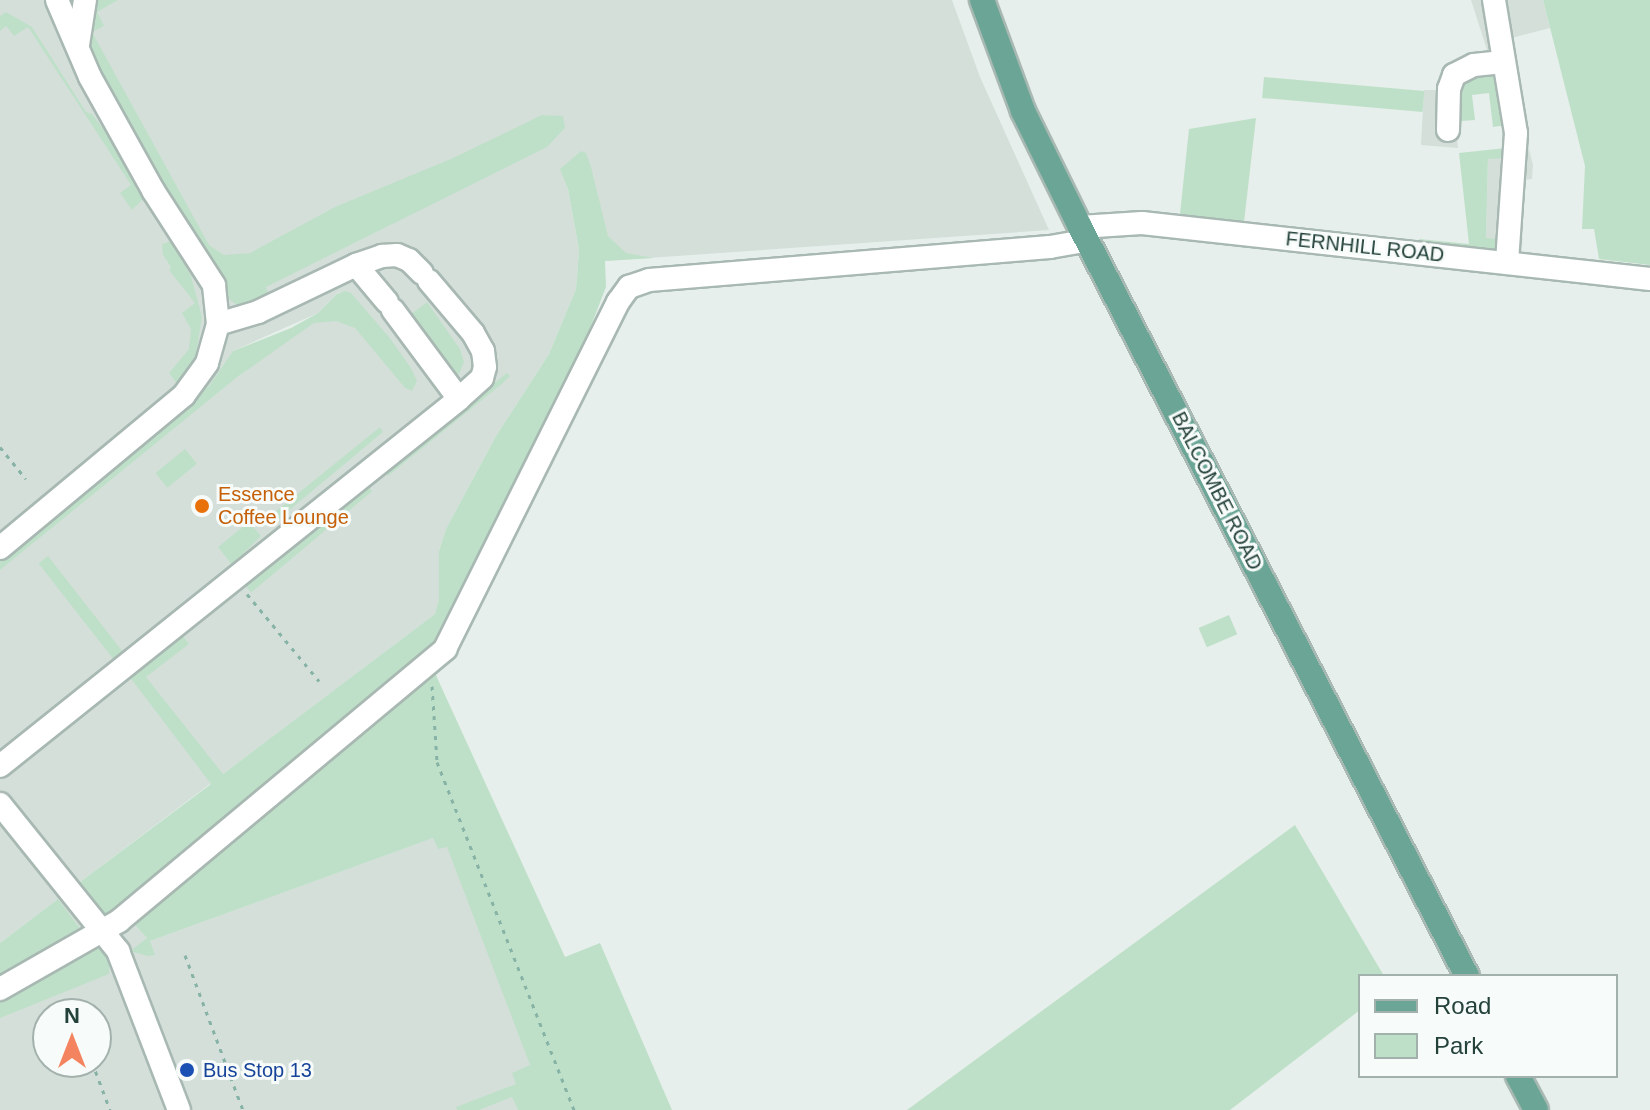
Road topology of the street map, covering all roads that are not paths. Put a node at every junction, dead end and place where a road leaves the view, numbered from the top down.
1 (57, 0) edge
2 (85, 0) edge
3 (982, 0) edge
4 (1494, 0) edge
5 (78, 50) junction
6 (1503, 62) junction
7 (1448, 130) dead end
8 (1084, 233) junction
9 (1507, 263) junction
10 (356, 265) junction
11 (1650, 279) edge
12 (218, 324) junction
13 (459, 399) junction
14 (0, 548) edge
15 (0, 766) edge
16 (0, 804) edge
17 (103, 931) junction
18 (1466, 974) edge
19 (0, 989) edge
20 (1519, 1078) edge
21 (179, 1110) edge
22 (1536, 1110) edge

1 - 5 street
2 - 5 street
3 - 8 main road, BALCOMBE ROAD
4 - 6 street
5 - 12 street
6 - 7 street
6 - 9 street
8 - 9 street, FERNHILL ROAD
8 - 17 street, FERNHILL ROAD
8 - 18 main road, BALCOMBE ROAD
9 - 11 street, FERNHILL ROAD
10 - 12 street
10 - 13 street
10 - 13 street
12 - 14 street
13 - 15 street
16 - 17 street
17 - 19 street
17 - 21 street
20 - 22 main road

